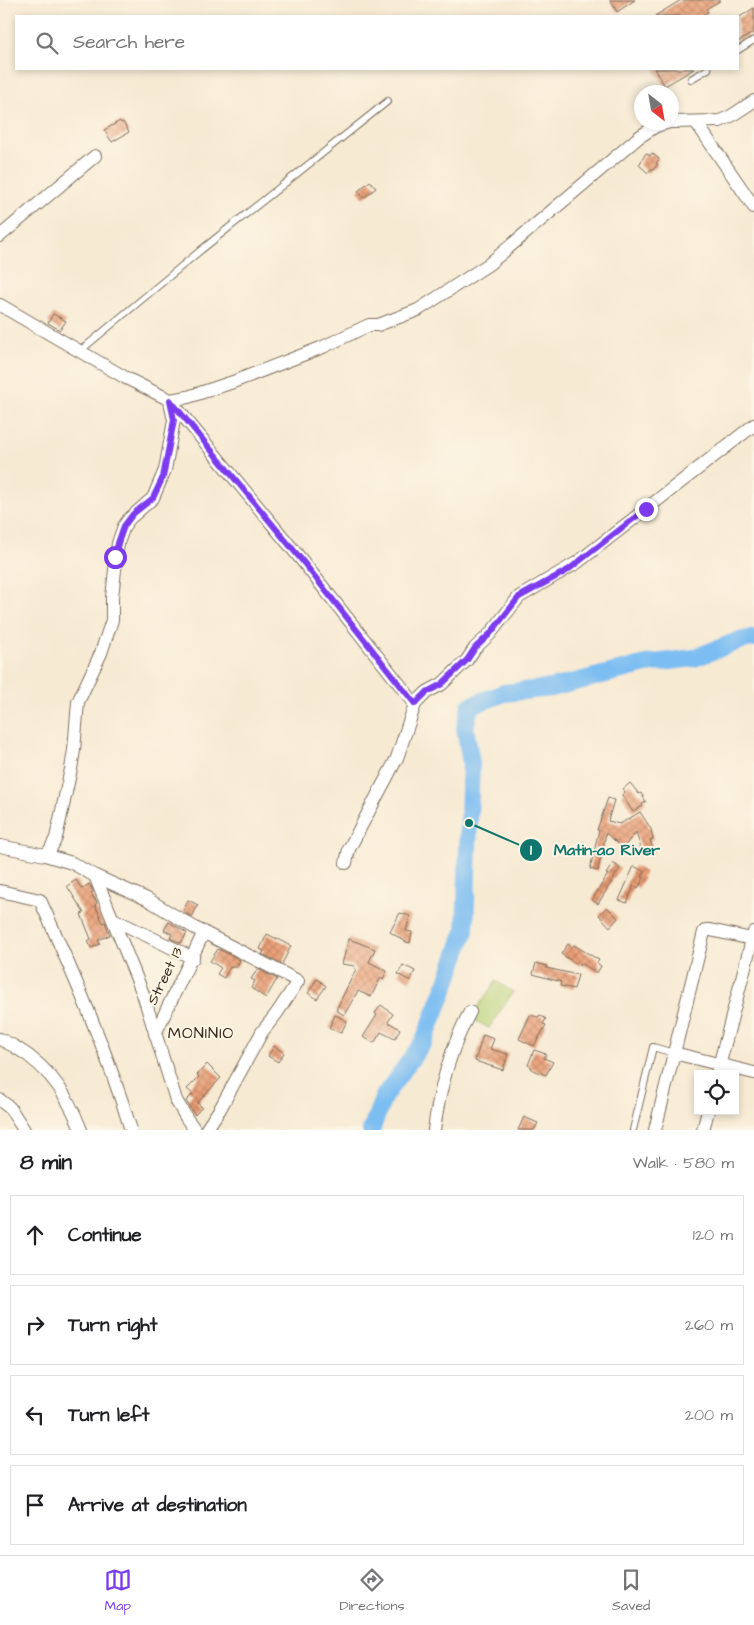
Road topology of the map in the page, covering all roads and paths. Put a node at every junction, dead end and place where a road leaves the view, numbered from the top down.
1 (754, 40) edge
2 (739, 49) edge
3 (706, 70) edge
4 (691, 79) dead end
5 (388, 101) dead end
6 (754, 101) edge
7 (679, 122) edge
8 (696, 122) junction
9 (650, 130) edge
10 (95, 156) dead end
11 (754, 207) edge
12 (0, 236) edge
13 (0, 305) edge
14 (80, 351) junction
15 (170, 400) junction
16 (754, 425) edge
17 (415, 704) junction
18 (0, 846) edge
19 (44, 855) junction
20 (346, 863) dead end
21 (95, 876) junction
22 (0, 892) edge
23 (113, 919) junction
24 (204, 932) junction
25 (753, 936) edge
26 (193, 958) junction
27 (470, 1012) dead end
28 (155, 1034) junction
29 (0, 1039) edge
30 (674, 1053) junction
31 (719, 1069) edge
32 (754, 1073) edge
33 (0, 1100) edge
34 (707, 1115) edge
35 (24, 1130) edge
36 (81, 1130) edge
37 (130, 1130) edge
38 (195, 1130) edge
39 (206, 1130) edge
40 (434, 1130) edge
41 (633, 1130) edge
42 (655, 1130) edge
43 (703, 1130) edge

1 - 2 lane
3 - 4 lane
5 - 14 lane
6 - 8 street
7 - 8 street
8 - 11 street
9 - 15 street
10 - 12 street
13 - 14 street
14 - 15 street
15 - 17 street
15 - 19 street
16 - 17 street
17 - 20 street
18 - 19 street
19 - 21 street
21 - 23 street
21 - 24 street
22 - 37 street
23 - 26 street
23 - 28 street
24 - 26 street, Street 13
24 - 39 street
25 - 30 street
25 - 31 street
26 - 28 street, Street 13
27 - 40 street
28 - 38 street
29 - 36 street
30 - 31 street
30 - 41 lane
30 - 42 street
31 - 32 street
33 - 35 street
34 - 43 street

